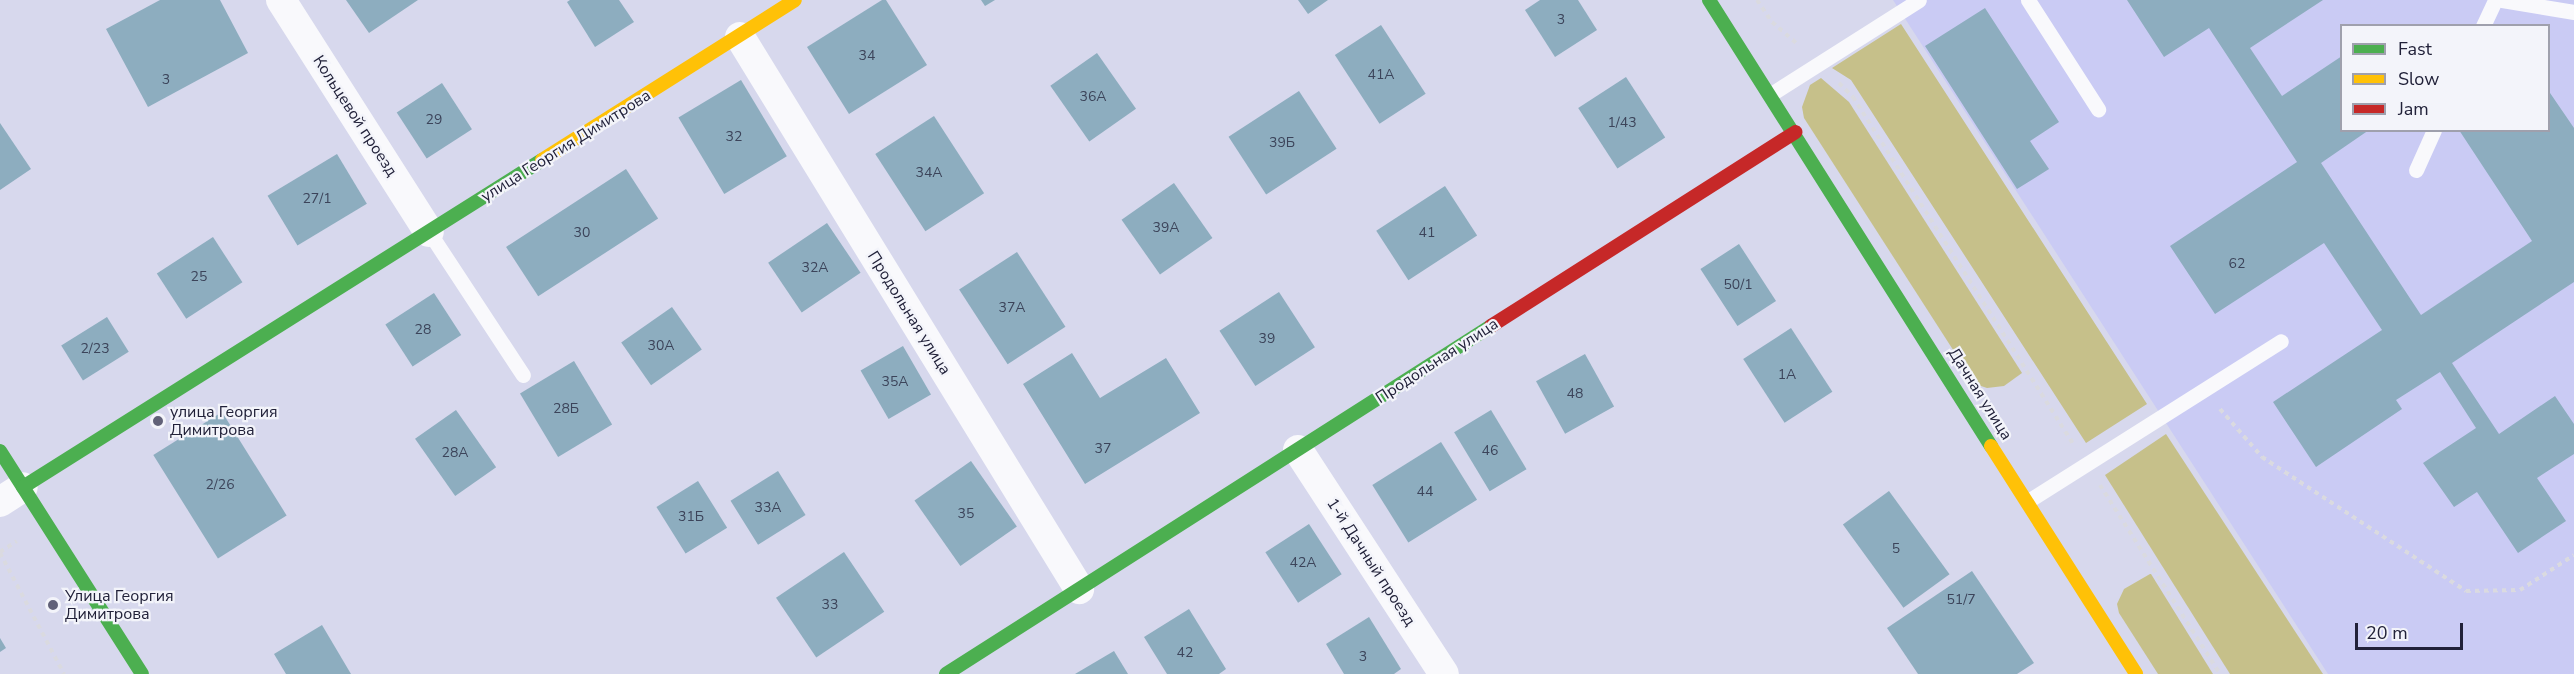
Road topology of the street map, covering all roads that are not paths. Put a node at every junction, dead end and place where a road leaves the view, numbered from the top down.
1 (281, 0) edge
2 (795, 0) edge
3 (1709, 0) edge
4 (1918, 0) edge
5 (2028, 0) edge
6 (2495, 0) edge
7 (2502, 0) edge
8 (2574, 12) edge
9 (2484, 24) edge
10 (740, 37) junction
11 (1771, 94) junction
12 (2098, 109) dead end
13 (1795, 132) junction
14 (2433, 132) edge
15 (2416, 170) dead end
16 (429, 232) junction
17 (2281, 341) dead end
18 (523, 375) dead end
19 (1298, 450) junction
20 (0, 451) edge
21 (11, 494) edge
22 (2028, 501) junction
23 (1079, 589) junction
24 (142, 674) edge
25 (946, 674) edge
26 (1444, 674) edge
27 (2136, 674) edge

1 - 16 street, Кольцевой проезд
2 - 10 street, улица Георгия Димитрова
3 - 11 street, Дачная улица
4 - 11 lane
5 - 12 lane
6 - 9 lane
7 - 8 lane
10 - 16 street, улица Георгия Димитрова
10 - 23 street, Продольная улица
11 - 13 street, Дачная улица
13 - 19 street, Продольная улица
13 - 22 street, Дачная улица
14 - 15 lane
16 - 18 lane
16 - 21 street, улица Георгия Димитрова
17 - 22 lane
19 - 23 street, Продольная улица
19 - 26 street, 1-й Дачный проезд
20 - 21 street
21 - 24 street
22 - 27 street, Дачная улица
23 - 25 street, Продольная улица

